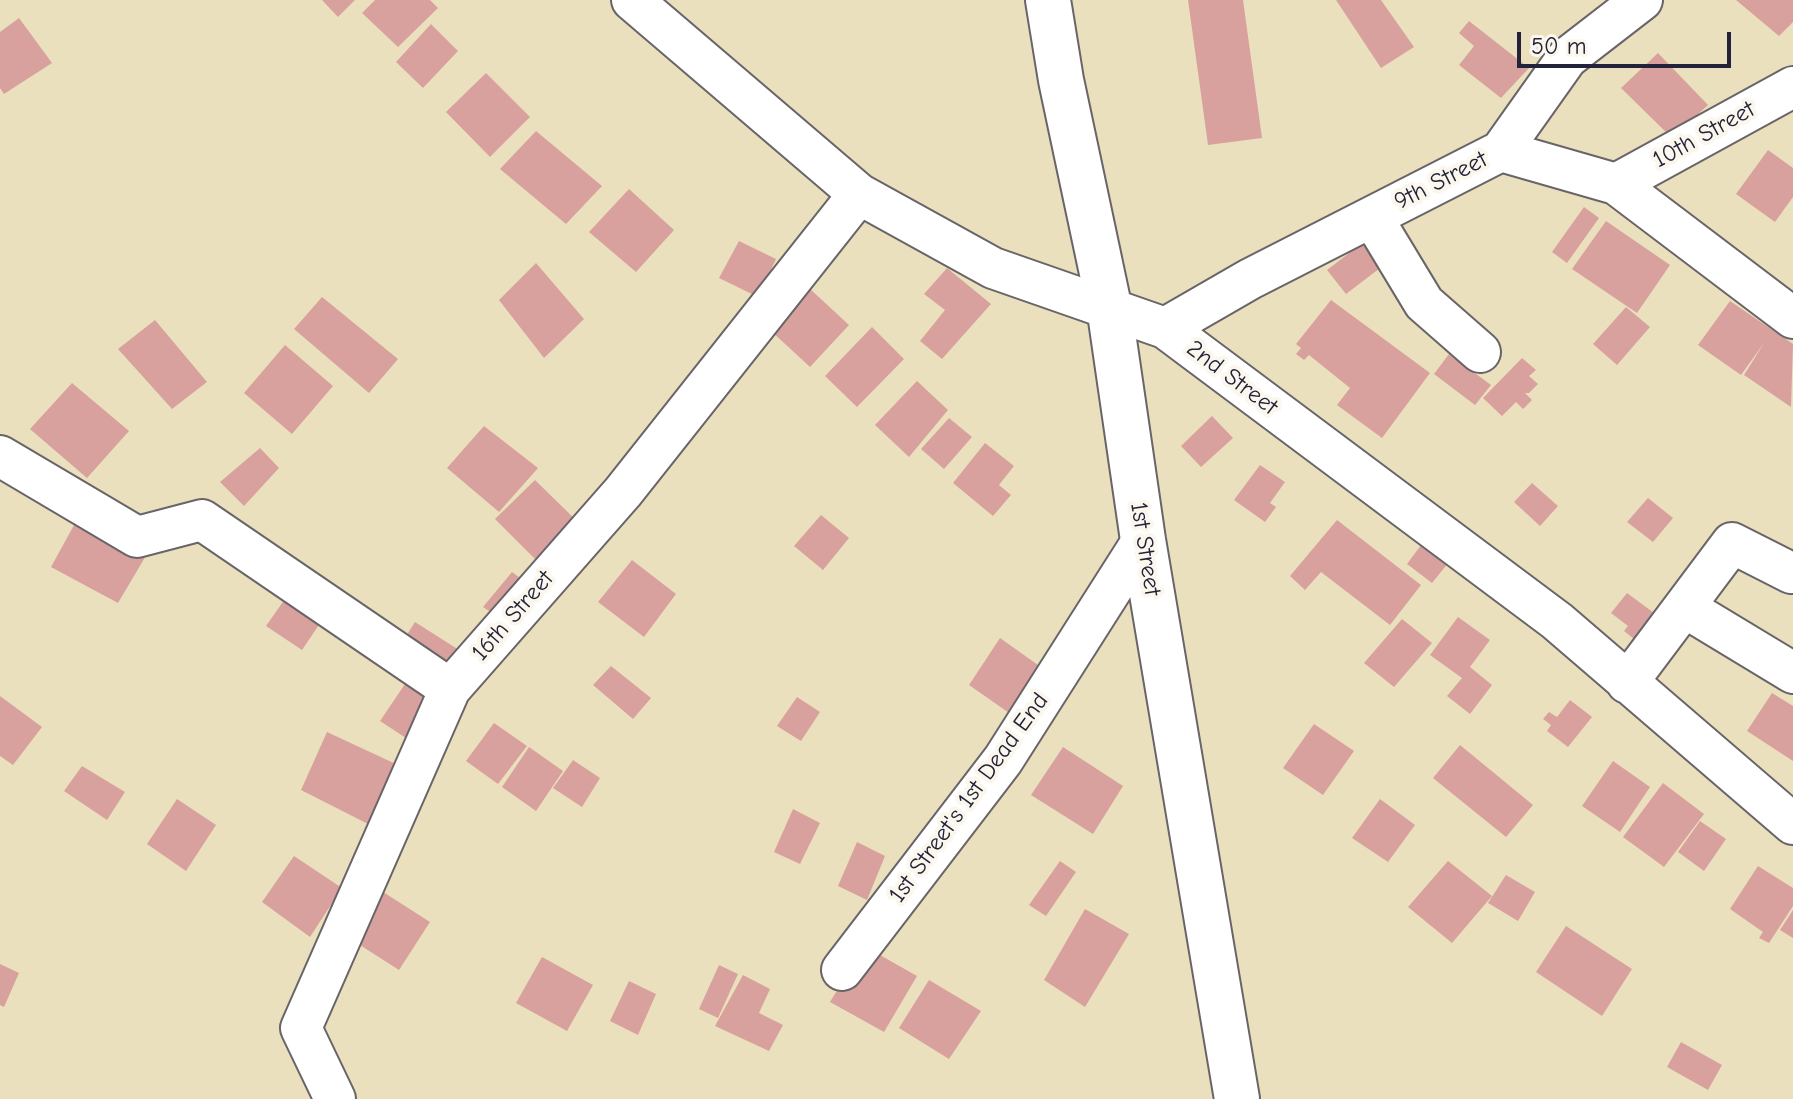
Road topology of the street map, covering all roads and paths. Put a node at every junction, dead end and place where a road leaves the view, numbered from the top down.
1 (632, 0) edge
2 (1048, 0) edge
3 (1642, 0) edge
4 (1793, 87) edge
5 (1501, 151) junction
6 (1616, 184) junction
7 (859, 194) junction
8 (1372, 217) junction
9 (1109, 306) junction
10 (1793, 318) edge
11 (1165, 328) junction
12 (1480, 352) dead end
13 (0, 456) edge
14 (1143, 540) junction
15 (1791, 573) edge
16 (1684, 607) junction
17 (1793, 673) edge
18 (1627, 683) junction
19 (450, 689) junction
20 (1793, 824) edge
21 (842, 970) dead end
22 (335, 1099) edge
23 (1237, 1099) edge

1 - 7 street, 2nd Street
2 - 9 main road, 1st Street
3 - 5 street
4 - 6 street, 10th Street
5 - 6 street, 9th Street
5 - 8 street, 9th Street
6 - 10 street, 9th Street
7 - 9 street, 2nd Street
7 - 19 street, 16th Street
8 - 11 street, 9th Street
8 - 12 street
9 - 11 street, 2nd Street
9 - 14 main road, 1st Street
11 - 18 street, 2nd Street
13 - 19 street
14 - 21 street, 1st Street's 1st Dead End
14 - 23 main road, 1st Street
15 - 16 street
16 - 17 street
16 - 18 street
18 - 20 street, 2nd Street
19 - 22 street, 16th Street

